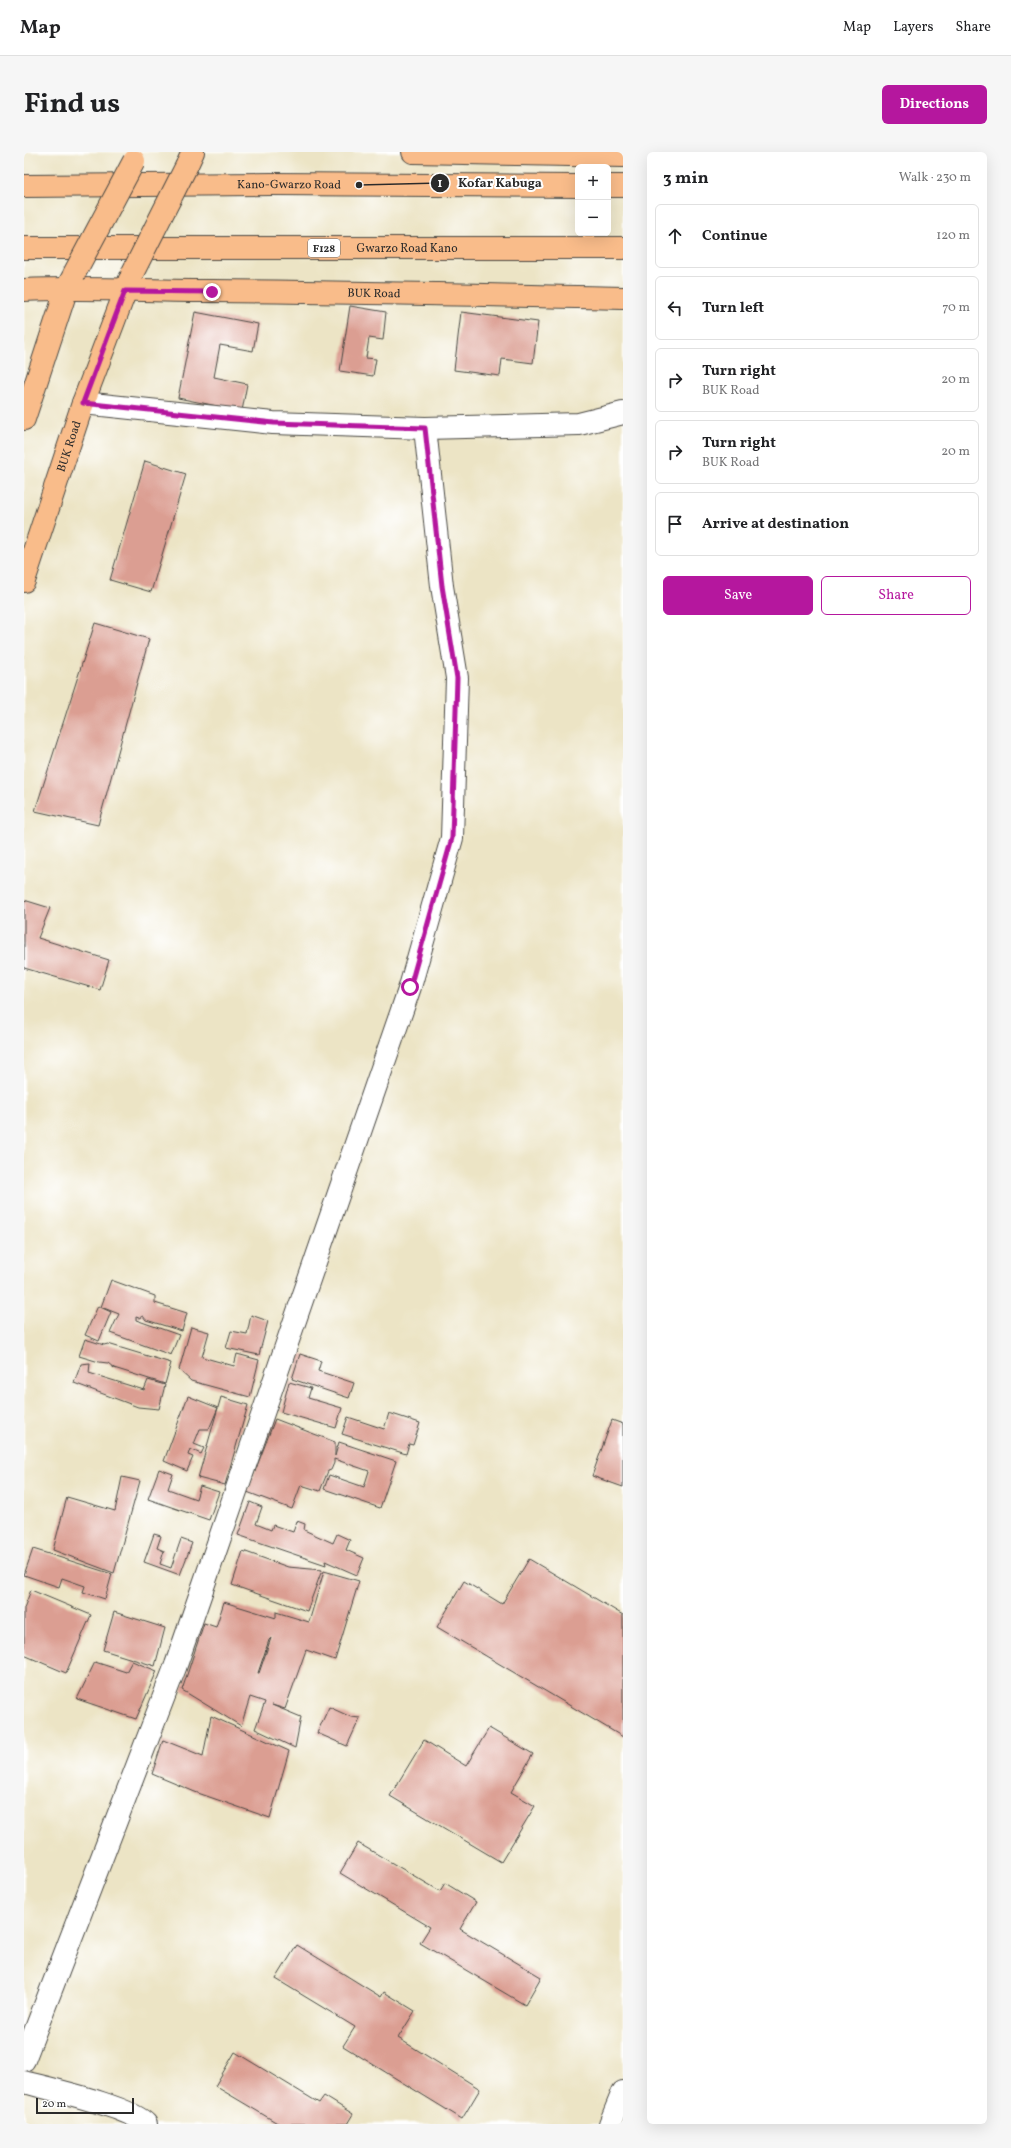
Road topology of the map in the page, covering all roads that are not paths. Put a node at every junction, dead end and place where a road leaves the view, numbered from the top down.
1 (413, 152) edge
2 (440, 152) edge
3 (588, 153) edge
4 (623, 156) edge
5 (136, 157) edge
6 (190, 158) edge
7 (24, 186) edge
8 (575, 186) edge
9 (611, 186) edge
10 (623, 186) edge
11 (24, 248) edge
12 (623, 248) edge
13 (71, 281) junction
14 (128, 282) junction
15 (24, 290) edge
16 (623, 298) edge
17 (83, 403) junction
18 (623, 413) edge
19 (24, 419) edge
20 (425, 428) junction
21 (24, 581) edge
22 (24, 2060) edge
23 (24, 2082) edge
24 (623, 2092) edge
25 (142, 2122) edge
26 (610, 2124) edge

1 - 2 main road
2 - 3 main road
3 - 4 main road
5 - 13 main road, bridge
6 - 14 main road, bridge
7 - 8 main road, Kano-Gwarzo Road
9 - 10 main road
11 - 12 main road, Gwarzo Road Kano / F128
13 - 14 main road, BUK Road
13 - 15 main road, BUK Road
13 - 19 main road
14 - 16 main road, BUK Road
14 - 17 main road, BUK Road
17 - 20 street
17 - 21 main road, BUK Road
18 - 20 street
20 - 22 street
23 - 25 street
24 - 26 street

